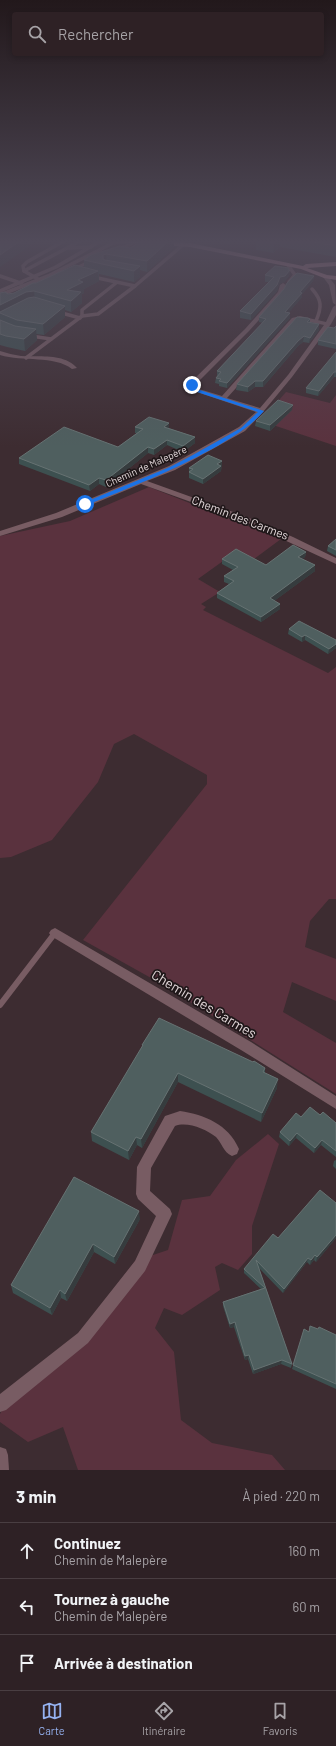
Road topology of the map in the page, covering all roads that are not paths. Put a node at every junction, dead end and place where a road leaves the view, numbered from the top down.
1 (50, 310) edge
2 (82, 310) edge
3 (104, 310) edge
4 (265, 310) edge
5 (320, 310) edge
6 (335, 310) edge
7 (81, 317) junction
8 (316, 321) junction
9 (328, 324) junction
10 (25, 335) edge
11 (51, 338) junction
12 (0, 353) edge
13 (26, 358) junction
14 (74, 368) dead end
15 (223, 400) junction
16 (261, 411) junction
17 (142, 481) junction
18 (0, 528) edge
19 (4, 533) edge
20 (336, 561) edge
21 (55, 933) joint
22 (0, 1005) edge
23 (336, 1103) edge
24 (232, 1149) dead end
25 (0, 1404) edge
26 (0, 1455) edge
27 (1, 1470) edge

1 - 7 lane
2 - 7 lane
3 - 7 lane
4 - 15 street
5 - 8 lane
6 - 9 street, Chemin de Malepère
7 - 11 lane
8 - 9 street
8 - 15 street
9 - 16 street, Chemin de Malepère
10 - 11 lane
11 - 13 lane
12 - 13 street
13 - 14 street
15 - 16 street
16 - 17 street, Chemin de Malepère
17 - 19 street, Chemin de Malepère
17 - 20 street, Chemin des Carmes
18 - 19 street, Chemin de Malepère
21 - 22 lane
21 - 23 street, Chemin des Carmes
24 - 25 street
26 - 27 street

